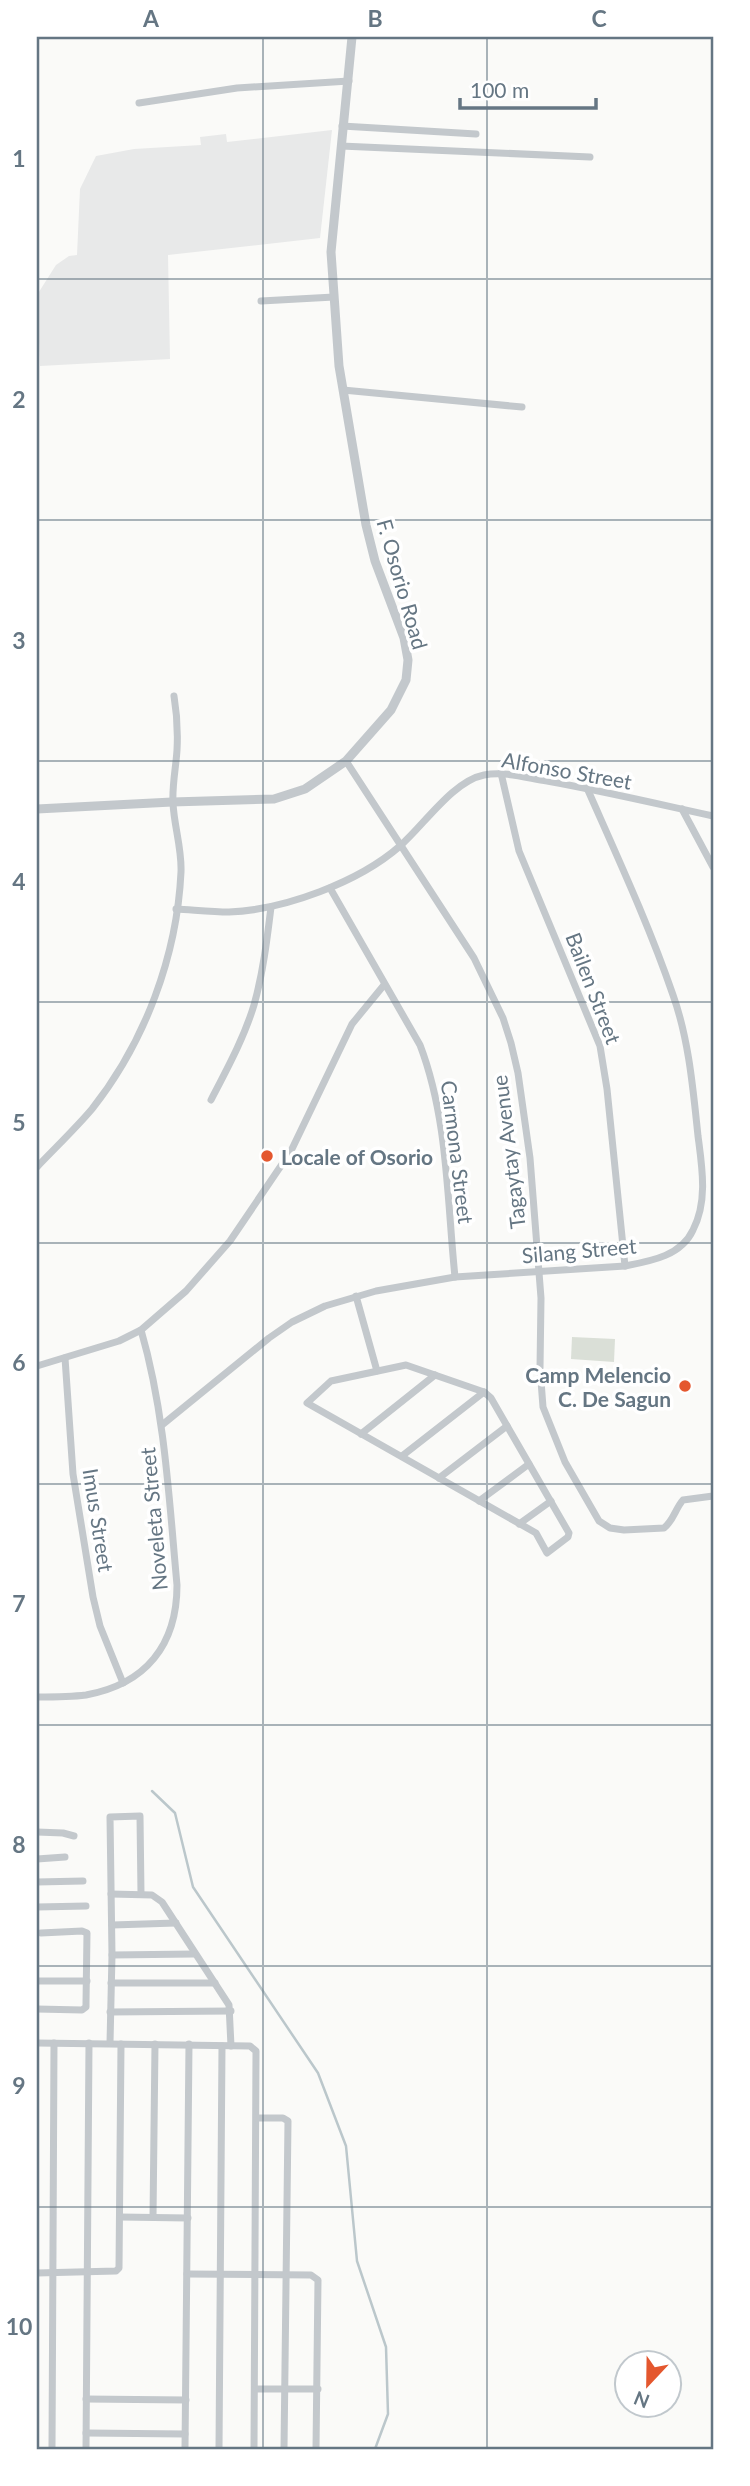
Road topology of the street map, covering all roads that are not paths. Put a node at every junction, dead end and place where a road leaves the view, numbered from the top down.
1 (352, 37) edge
2 (349, 80) junction
3 (139, 103) dead end
4 (342, 126) junction
5 (476, 134) dead end
6 (341, 146) junction
7 (590, 157) dead end
8 (334, 297) junction
9 (261, 301) dead end
10 (344, 390) junction
11 (522, 407) dead end
12 (174, 696) dead end
13 (346, 761) junction
14 (501, 773) junction
15 (587, 788) junction
16 (173, 802) junction
17 (37, 809) edge
18 (682, 809) junction
19 (713, 816) edge
20 (399, 846) junction
21 (713, 867) edge
22 (330, 888) junction
23 (271, 907) junction
24 (176, 909) junction
25 (384, 985) junction
26 (211, 1100) dead end
27 (37, 1167) edge
28 (625, 1266) junction
29 (539, 1271) junction
30 (455, 1277) junction
31 (356, 1296) junction
32 (141, 1330) junction
33 (65, 1358) junction
34 (37, 1366) edge
35 (377, 1371) junction
36 (435, 1375) junction
37 (484, 1392) junction
38 (162, 1425) junction
39 (507, 1426) junction
40 (361, 1434) junction
41 (401, 1457) junction
42 (529, 1464) junction
43 (439, 1478) junction
44 (713, 1496) edge
45 (479, 1501) junction
46 (551, 1501) junction
47 (519, 1524) junction
48 (123, 1683) junction
49 (37, 1698) edge
50 (37, 1832) edge
51 (74, 1836) dead end
52 (65, 1857) dead end
53 (37, 1859) edge
54 (83, 1881) dead end
55 (37, 1882) edge
56 (111, 1894) junction
57 (141, 1894) junction
58 (86, 1906) dead end
59 (37, 1908) edge
60 (176, 1923) junction
61 (112, 1925) junction
62 (41, 1933) dead end
63 (194, 1954) junction
64 (112, 1955) junction
65 (37, 1981) edge
66 (86, 1981) junction
67 (111, 1983) junction
68 (215, 1983) junction
69 (37, 2009) edge
70 (231, 2011) junction
71 (110, 2012) junction
72 (37, 2043) edge
73 (54, 2043) junction
74 (89, 2043) junction
75 (110, 2043) junction
76 (121, 2044) junction
77 (155, 2044) junction
78 (189, 2044) junction
79 (222, 2046) junction
80 (231, 2046) junction
81 (257, 2118) junction
82 (120, 2217) junction
83 (153, 2217) junction
84 (188, 2218) junction
85 (85, 2272) junction
86 (37, 2273) edge
87 (53, 2273) junction
88 (187, 2274) junction
89 (256, 2274) junction
90 (221, 2275) junction
91 (286, 2275) junction
92 (285, 2388) junction
93 (255, 2389) junction
94 (318, 2389) junction
95 (86, 2399) junction
96 (186, 2400) junction
97 (86, 2432) junction
98 (185, 2434) junction
99 (52, 2449) edge
100 (86, 2449) edge
101 (185, 2449) edge
102 (219, 2449) edge
103 (254, 2449) edge
104 (284, 2449) edge
105 (316, 2449) edge

1 - 2 street, F. Osorio Road
2 - 3 street
2 - 4 street, F. Osorio Road
4 - 5 street
4 - 6 street, F. Osorio Road
6 - 7 street
6 - 8 street, F. Osorio Road
8 - 9 street
8 - 10 street, F. Osorio Road
10 - 11 street
10 - 13 street, F. Osorio Road
12 - 16 street
13 - 16 street, F. Osorio Road
13 - 20 street, Tagaytay Avenue
14 - 15 street, Alfonso Street
14 - 20 street, Alfonso Street
14 - 28 street, Bailen Street
15 - 18 street, Alfonso Street
15 - 28 street, Silang Street
16 - 17 street, F. Osorio Road
16 - 24 street
18 - 19 street, Alfonso Street
18 - 21 street
20 - 22 street, Alfonso Street
20 - 29 street, Tagaytay Avenue
22 - 23 street, Alfonso Street
22 - 25 street, Carmona Street
23 - 24 street, Alfonso Street
23 - 26 street
24 - 27 street
25 - 30 street, Carmona Street
25 - 32 street
28 - 29 street, Silang Street
29 - 30 street, Silang Street
29 - 44 street, Tagaytay Avenue
30 - 31 street, Silang Street
31 - 35 street
31 - 38 street, Silang Street
32 - 33 street
32 - 38 street, Noveleta Street
33 - 34 street
33 - 48 street, Imus Street
35 - 36 street
35 - 40 street
36 - 37 street
36 - 40 street
37 - 39 street
37 - 41 street
38 - 48 street, Noveleta Street
39 - 42 street
39 - 43 street
40 - 41 street
41 - 43 street
42 - 45 street
42 - 46 street
43 - 45 street
45 - 47 street
46 - 47 street
46 - 47 street
48 - 49 street, Noveleta Street
50 - 51 street
52 - 53 street
54 - 55 street
56 - 57 street
56 - 57 street
56 - 61 street
57 - 60 street
58 - 59 street
60 - 61 street
60 - 63 street
61 - 64 street
62 - 66 street
63 - 64 street
63 - 68 street
64 - 67 street
65 - 66 street
66 - 69 street
67 - 68 street
67 - 71 street
68 - 70 street
70 - 71 street
70 - 80 street
71 - 75 street
72 - 73 street
73 - 74 street
73 - 87 street
74 - 75 street
74 - 85 street
75 - 76 street
76 - 77 street
76 - 82 street
77 - 78 street
77 - 83 street
78 - 79 street
78 - 84 street
79 - 80 street
79 - 90 street
80 - 81 street
81 - 89 street
81 - 91 street
82 - 83 street
82 - 85 street
83 - 84 street
84 - 88 street
85 - 87 street
85 - 95 street
86 - 87 street
87 - 99 street
88 - 90 street
88 - 96 street
89 - 90 street
89 - 91 street
89 - 93 street
90 - 102 street
91 - 92 street
91 - 94 street
92 - 93 street
92 - 94 street
92 - 104 street
93 - 103 street
94 - 105 street
95 - 96 street
95 - 97 street
96 - 98 street
97 - 98 street
97 - 100 street
98 - 101 street

